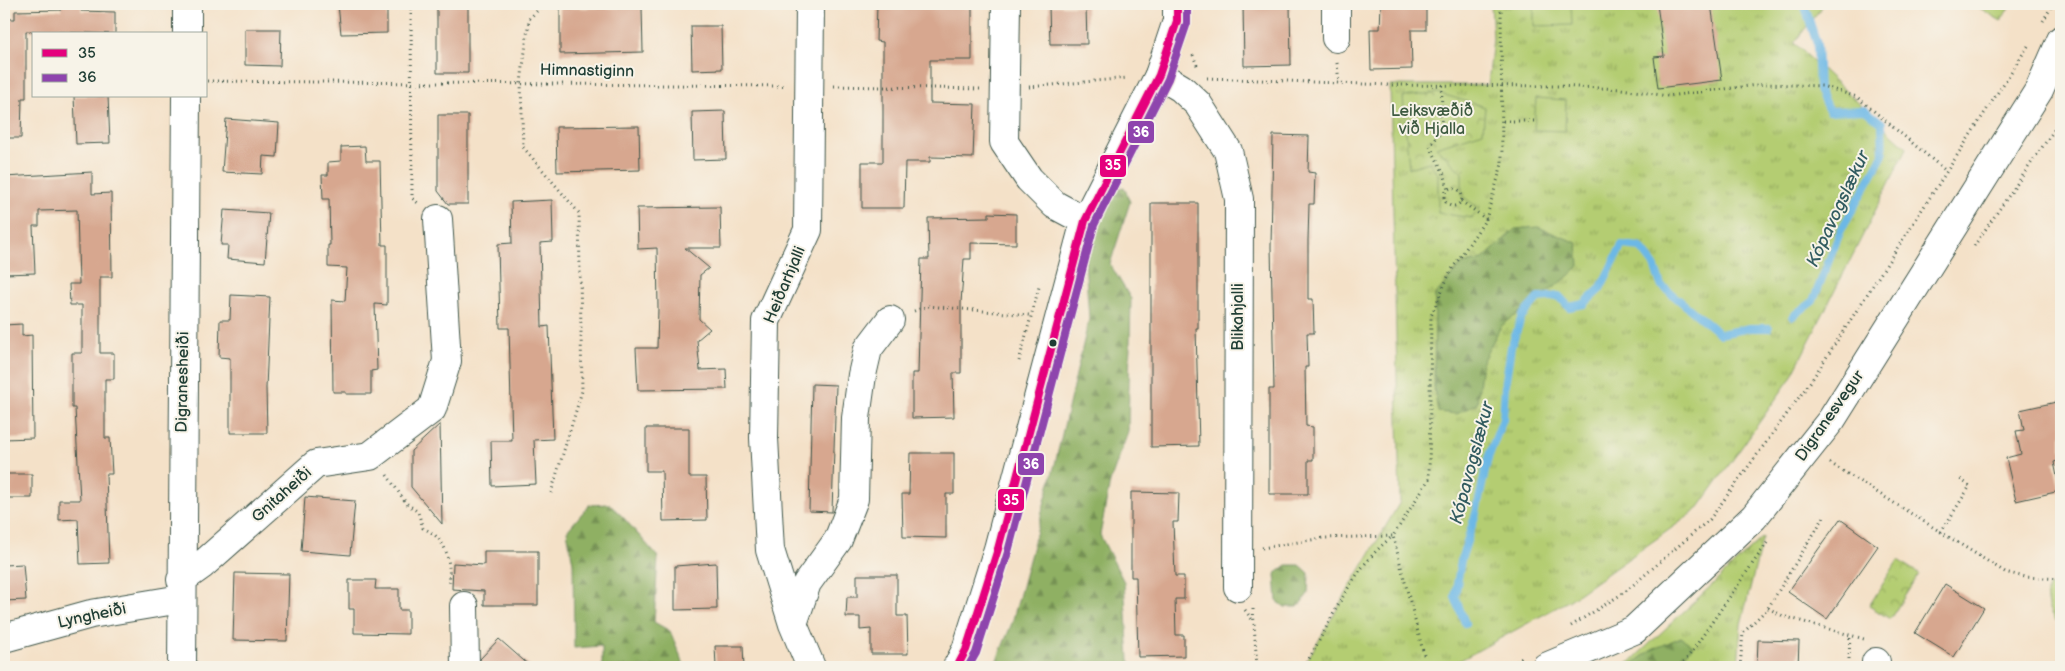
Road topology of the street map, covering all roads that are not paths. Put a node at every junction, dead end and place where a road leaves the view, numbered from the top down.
1 (188, 4) edge
2 (810, 4) edge
3 (1006, 4) edge
4 (1177, 4) edge
5 (1336, 4) edge
6 (187, 32) edge
7 (2050, 34) edge
8 (1336, 38) dead end
9 (2061, 69) edge
10 (1159, 75) junction
11 (2039, 90) junction
12 (186, 98) edge
13 (438, 219) road end
14 (1085, 221) junction
15 (890, 320) road end
16 (181, 589) junction
17 (1244, 599) road end
18 (464, 606) road end
19 (792, 624) junction
20 (4, 638) edge
21 (1535, 662) edge
22 (182, 667) edge
23 (465, 667) edge
24 (811, 667) edge
25 (957, 667) edge

1 - 6 street
2 - 19 street, Heiðarhjalli
3 - 14 street
4 - 10 street
5 - 8 street
7 - 11 street, Digranesvegur
9 - 11 street, Digranesvegur
10 - 14 street
10 - 17 street, Blikahjalli
11 - 21 street, Digranesvegur
12 - 16 street, Digranesheiði
13 - 16 street, Gnitaheiði
14 - 25 street
15 - 19 street
16 - 20 street, Lyngheiði
16 - 22 street, Digranesheiði
18 - 23 street
19 - 24 street, Heiðarhjalli

